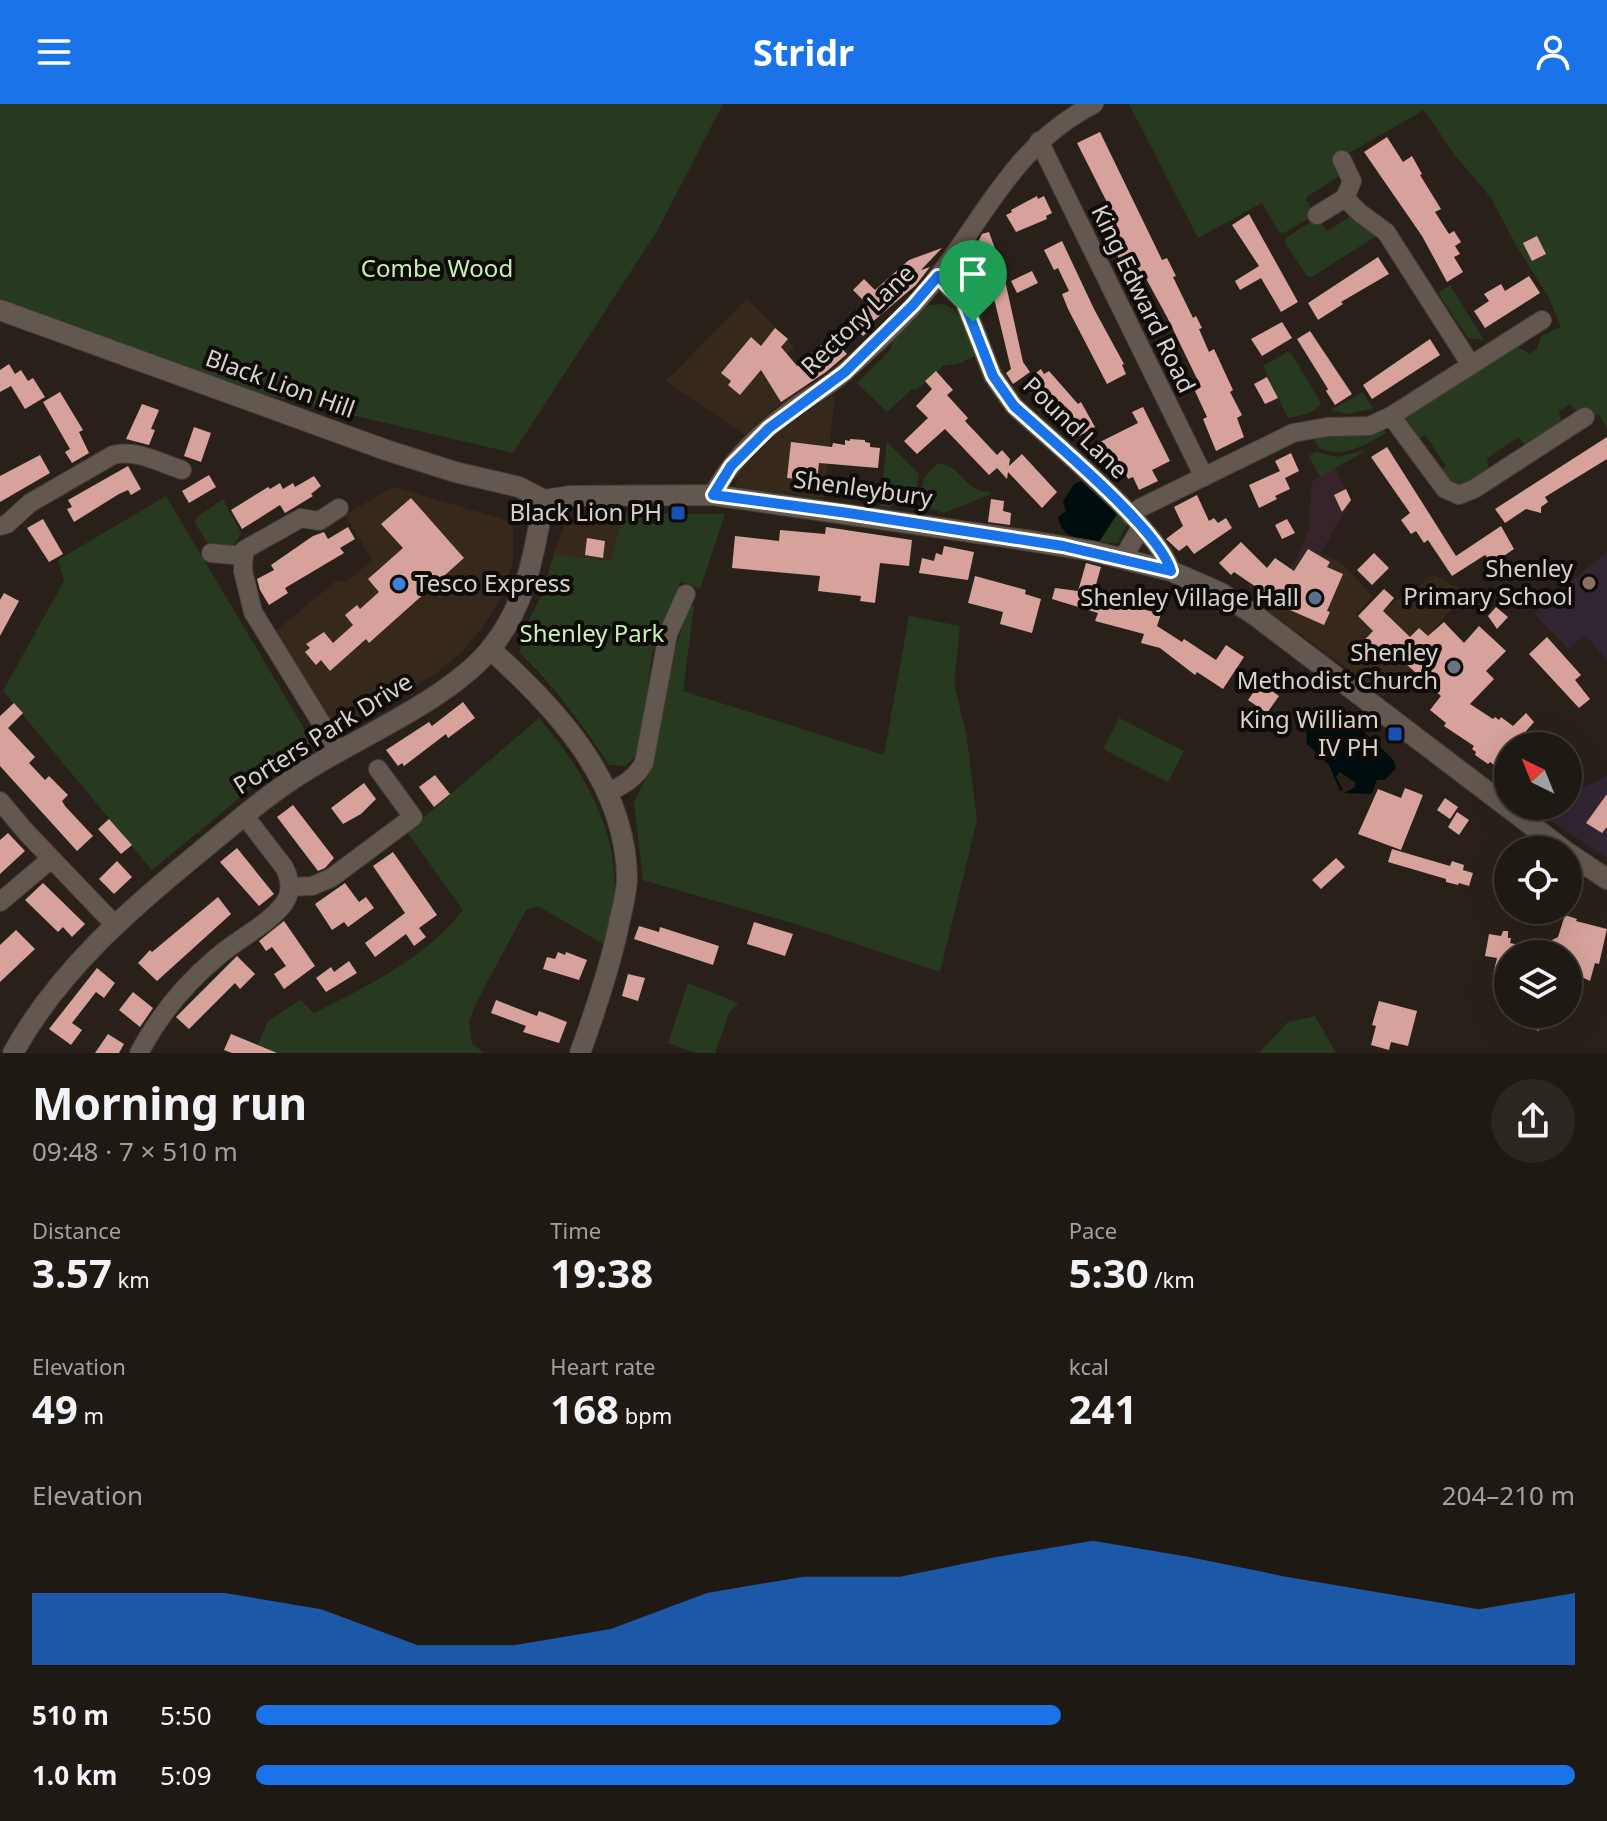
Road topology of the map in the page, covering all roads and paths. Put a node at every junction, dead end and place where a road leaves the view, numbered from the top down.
1 (1094, 104) edge
2 (1039, 141) junction
3 (1342, 160) dead end
4 (1345, 198) junction
5 (1317, 215) dead end
6 (938, 276) junction
7 (0, 310) edge
8 (1542, 320) dead end
9 (1471, 365) junction
10 (1391, 416) junction
11 (1585, 417) dead end
12 (182, 470) dead end
13 (1204, 477) junction
14 (713, 495) junction
15 (544, 500) junction
16 (339, 508) dead end
17 (1136, 522) junction
18 (0, 526) edge
19 (211, 553) dead end
20 (244, 556) junction
21 (1123, 558) junction
22 (1171, 571) junction
23 (686, 594) dead end
24 (490, 649) junction
25 (339, 752) junction
26 (378, 769) dead end
27 (607, 793) junction
28 (0, 801) edge
29 (244, 815) junction
30 (1545, 836) edge
31 (51, 859) junction
32 (1582, 863) edge
33 (1607, 879) edge
34 (290, 887) junction
35 (0, 902) edge
36 (114, 924) junction
37 (13, 1053) edge
38 (139, 1053) edge
39 (580, 1053) edge

1 - 2 street, Rectory Lane
2 - 6 street, Rectory Lane
2 - 13 street, King Edward Road
3 - 4 street
4 - 5 street
4 - 9 street
6 - 14 street, Rectory Lane
6 - 17 street, Pound Lane
7 - 15 main road, Black Lion Hill
8 - 9 street
9 - 10 street
10 - 11 street
10 - 13 street
12 - 18 street
13 - 17 street
14 - 15 main road, Shenleybury
14 - 21 main road, Shenleybury
15 - 24 main road, Porters Park Drive
16 - 20 street
17 - 21 street
17 - 22 street, Pound Lane
19 - 20 street
20 - 25 street
21 - 22 main road, Shenleybury
22 - 30 main road, Shenleybury
23 - 27 street
24 - 25 main road, Porters Park Drive
24 - 27 main road
25 - 29 main road, Porters Park Drive
26 - 34 street
27 - 39 main road
28 - 31 street
29 - 34 street
29 - 36 main road, Porters Park Drive
31 - 35 street
31 - 36 street
32 - 33 main road, Shenleybury
34 - 38 street
36 - 37 main road, Porters Park Drive

